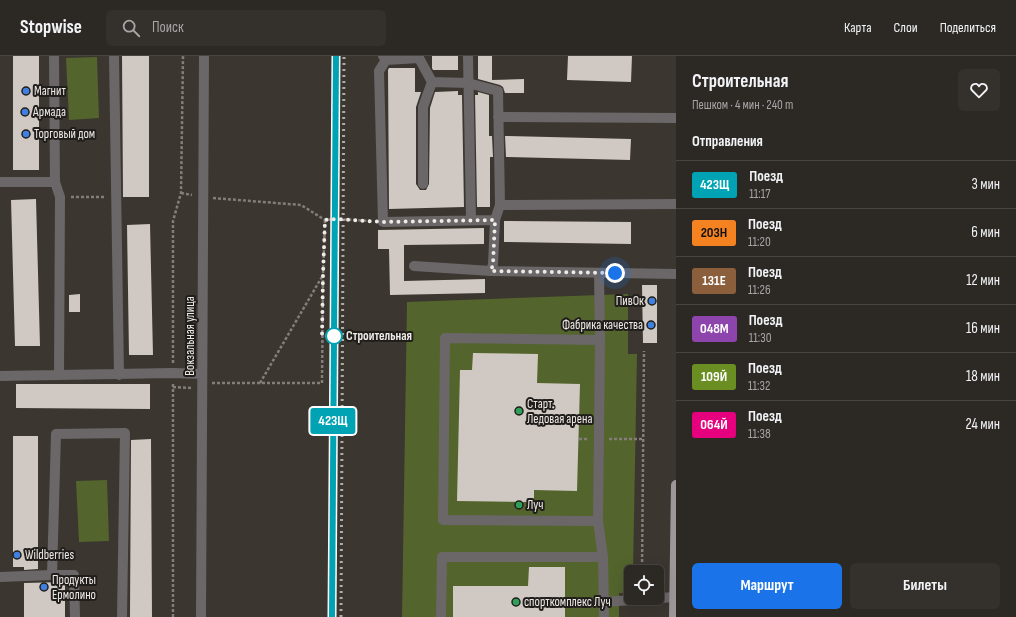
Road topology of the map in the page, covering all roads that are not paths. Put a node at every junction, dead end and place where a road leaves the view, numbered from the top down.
1 (54, 56) edge
2 (114, 56) edge
3 (204, 56) edge
4 (468, 56) edge
5 (419, 57) edge
6 (385, 58) edge
7 (432, 82) junction
8 (468, 83) junction
9 (498, 117) junction
10 (676, 118) edge
11 (0, 182) edge
12 (55, 182) junction
13 (422, 184) dead end
14 (676, 204) edge
15 (500, 205) junction
16 (471, 220) junction
17 (495, 220) junction
18 (414, 266) dead end
19 (491, 271) junction
20 (599, 273) junction
21 (676, 274) edge
22 (600, 340) junction
23 (202, 374) junction
24 (59, 375) junction
25 (119, 375) junction
26 (0, 376) edge
27 (676, 485) edge
28 (598, 521) junction
29 (603, 556) junction
30 (52, 575) junction
31 (0, 578) edge
32 (674, 597) junction
33 (604, 602) junction
34 (75, 617) edge
35 (122, 617) edge
36 (201, 617) edge
37 (441, 617) edge
38 (604, 617) edge
39 (674, 617) edge

1 - 12 street
2 - 25 street
3 - 23 street, Вокзальная улица
4 - 8 street
5 - 6 street
5 - 7 street
6 - 16 street
7 - 8 street
7 - 13 street
8 - 9 street
8 - 16 street
9 - 10 street
9 - 15 street
11 - 12 street
12 - 24 street
14 - 15 street
15 - 17 street
16 - 17 street
17 - 19 street
18 - 19 street
19 - 20 street
20 - 21 street
20 - 22 street
22 - 28 street
22 - 28 street
23 - 25 street
23 - 36 street, Вокзальная улица
24 - 25 street
24 - 26 street
27 - 32 main road
28 - 29 street
29 - 33 street
29 - 37 street
30 - 31 street
30 - 34 street
30 - 35 street
32 - 33 street
32 - 39 main road
33 - 38 street

